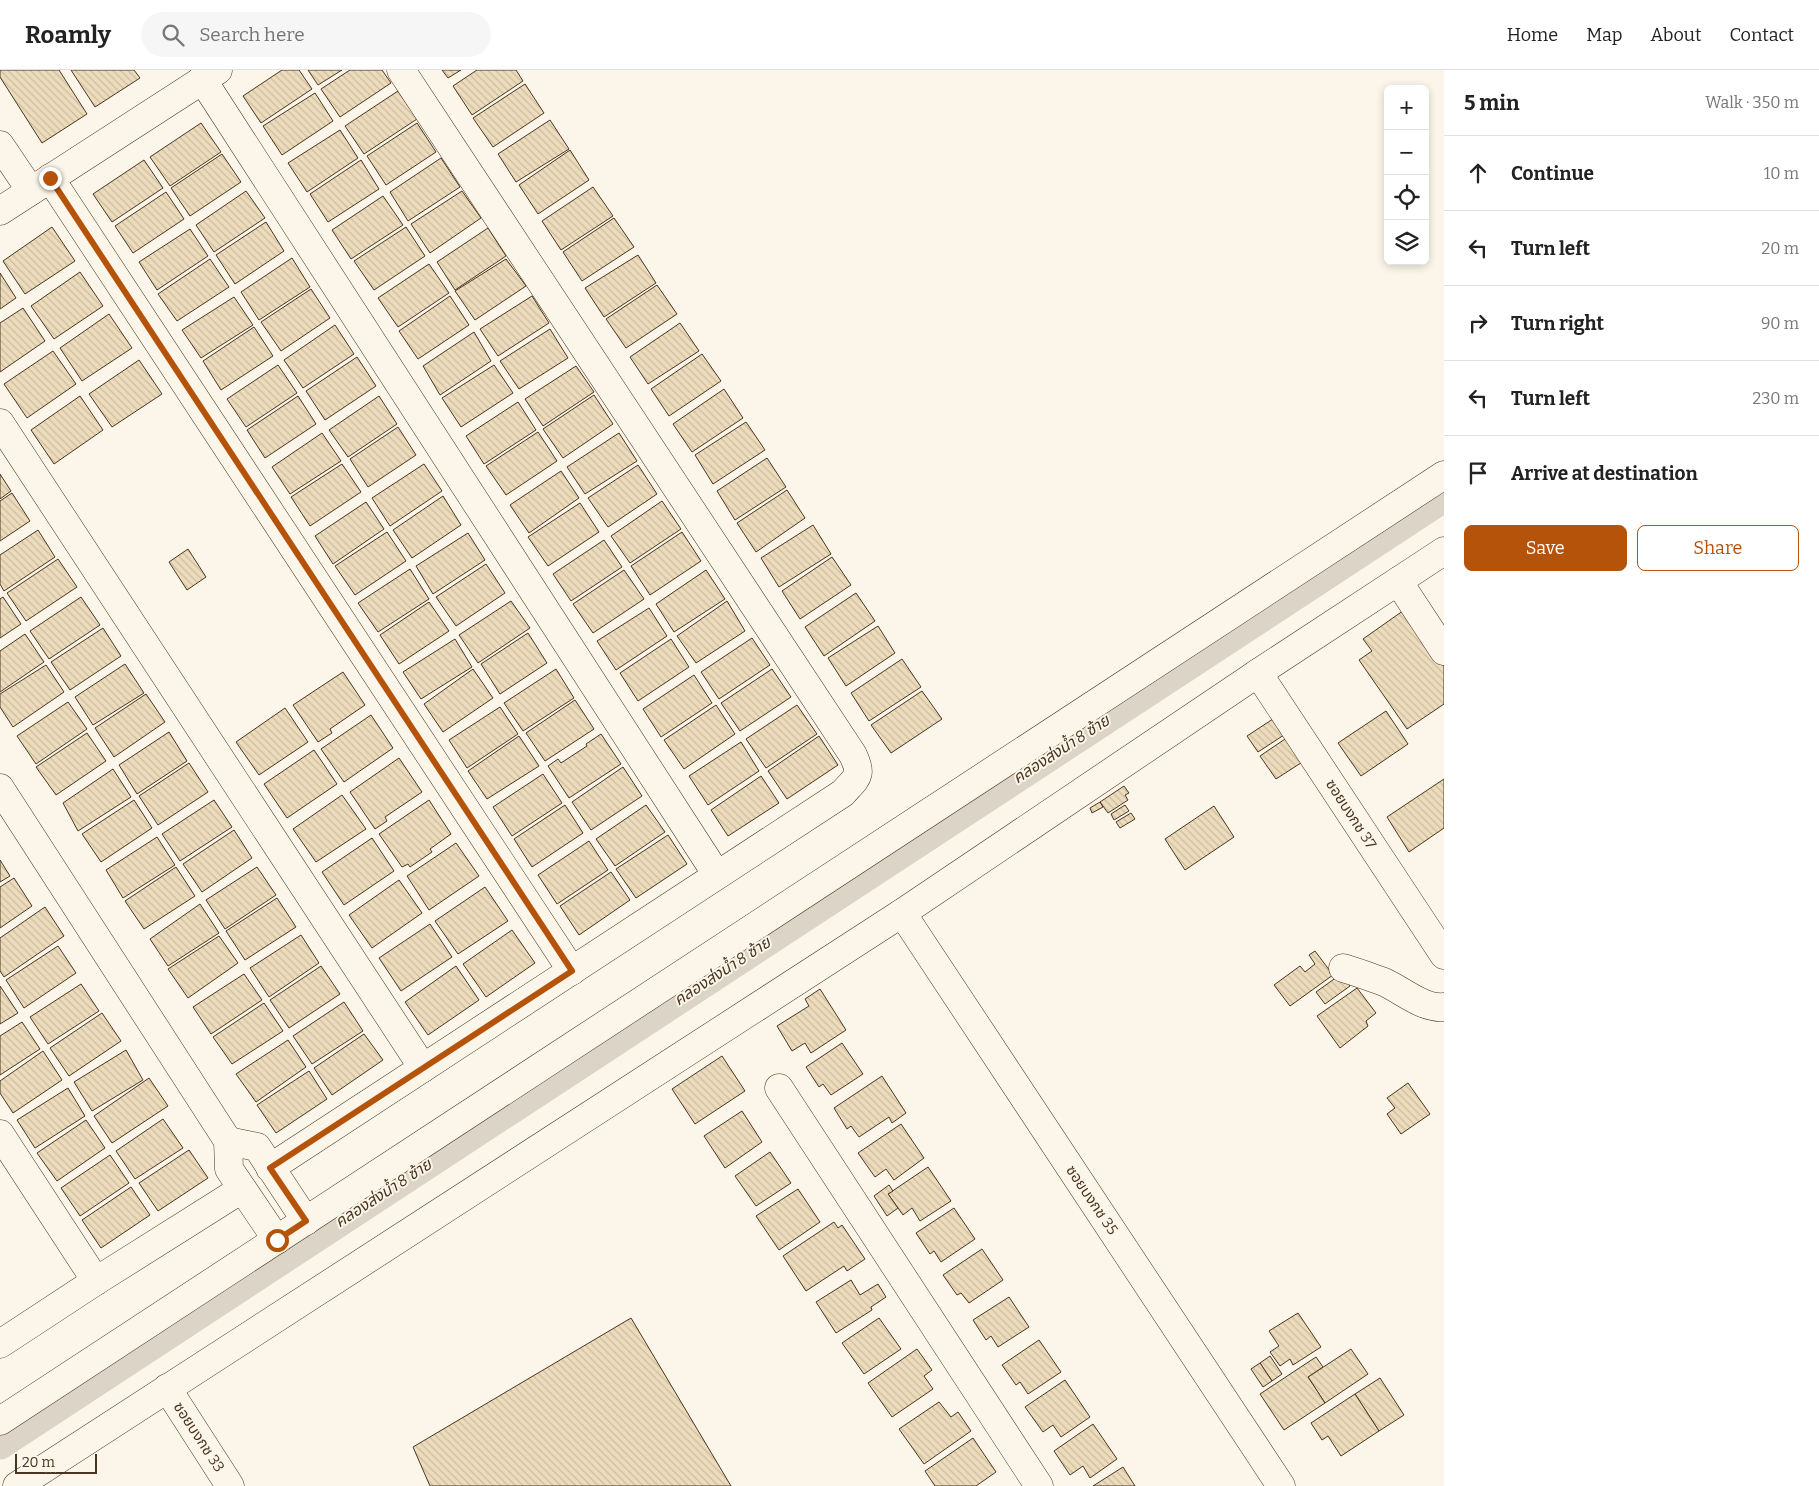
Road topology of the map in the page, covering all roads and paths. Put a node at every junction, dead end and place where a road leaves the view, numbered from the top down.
1 (401, 70) edge
2 (196, 77) edge
3 (0, 145) edge
4 (40, 185) junction
5 (0, 211) edge
6 (0, 423) edge
7 (1444, 475) edge
8 (1444, 551) edge
9 (1398, 581) junction
10 (1444, 651) edge
11 (1258, 672) junction
12 (0, 788) edge
13 (717, 875) junction
14 (902, 913) junction
15 (1444, 955) edge
16 (1343, 968) dead end
17 (572, 971) junction
18 (1444, 1007) edge
19 (424, 1068) junction
20 (779, 1088) dead end
21 (0, 1134) edge
22 (228, 1142) junction
23 (270, 1168) junction
24 (242, 1189) junction
25 (306, 1221) junction
26 (277, 1240) junction
27 (96, 1281) junction
28 (0, 1344) edge
29 (167, 1388) junction
30 (0, 1421) edge
31 (17, 1486) edge
32 (230, 1486) edge
33 (1039, 1486) edge
34 (1281, 1486) edge

1 - 13 street
2 - 4 street
2 - 13 street
3 - 4 street
4 - 5 street
4 - 17 street
6 - 19 street
7 - 25 street
8 - 9 street
9 - 10 street
9 - 11 street
11 - 14 street
11 - 15 street, ซอยบงกช 37
12 - 22 street
13 - 17 street
14 - 29 street
14 - 34 street, ซอยบงกช 35
16 - 18 street
17 - 19 street
19 - 23 street
20 - 33 street
21 - 27 street
22 - 23 street
22 - 24 street
23 - 25 street
24 - 26 street
24 - 27 street
25 - 26 street
26 - 30 street
27 - 28 street
29 - 31 street
29 - 32 street, ซอยบงกช 33

